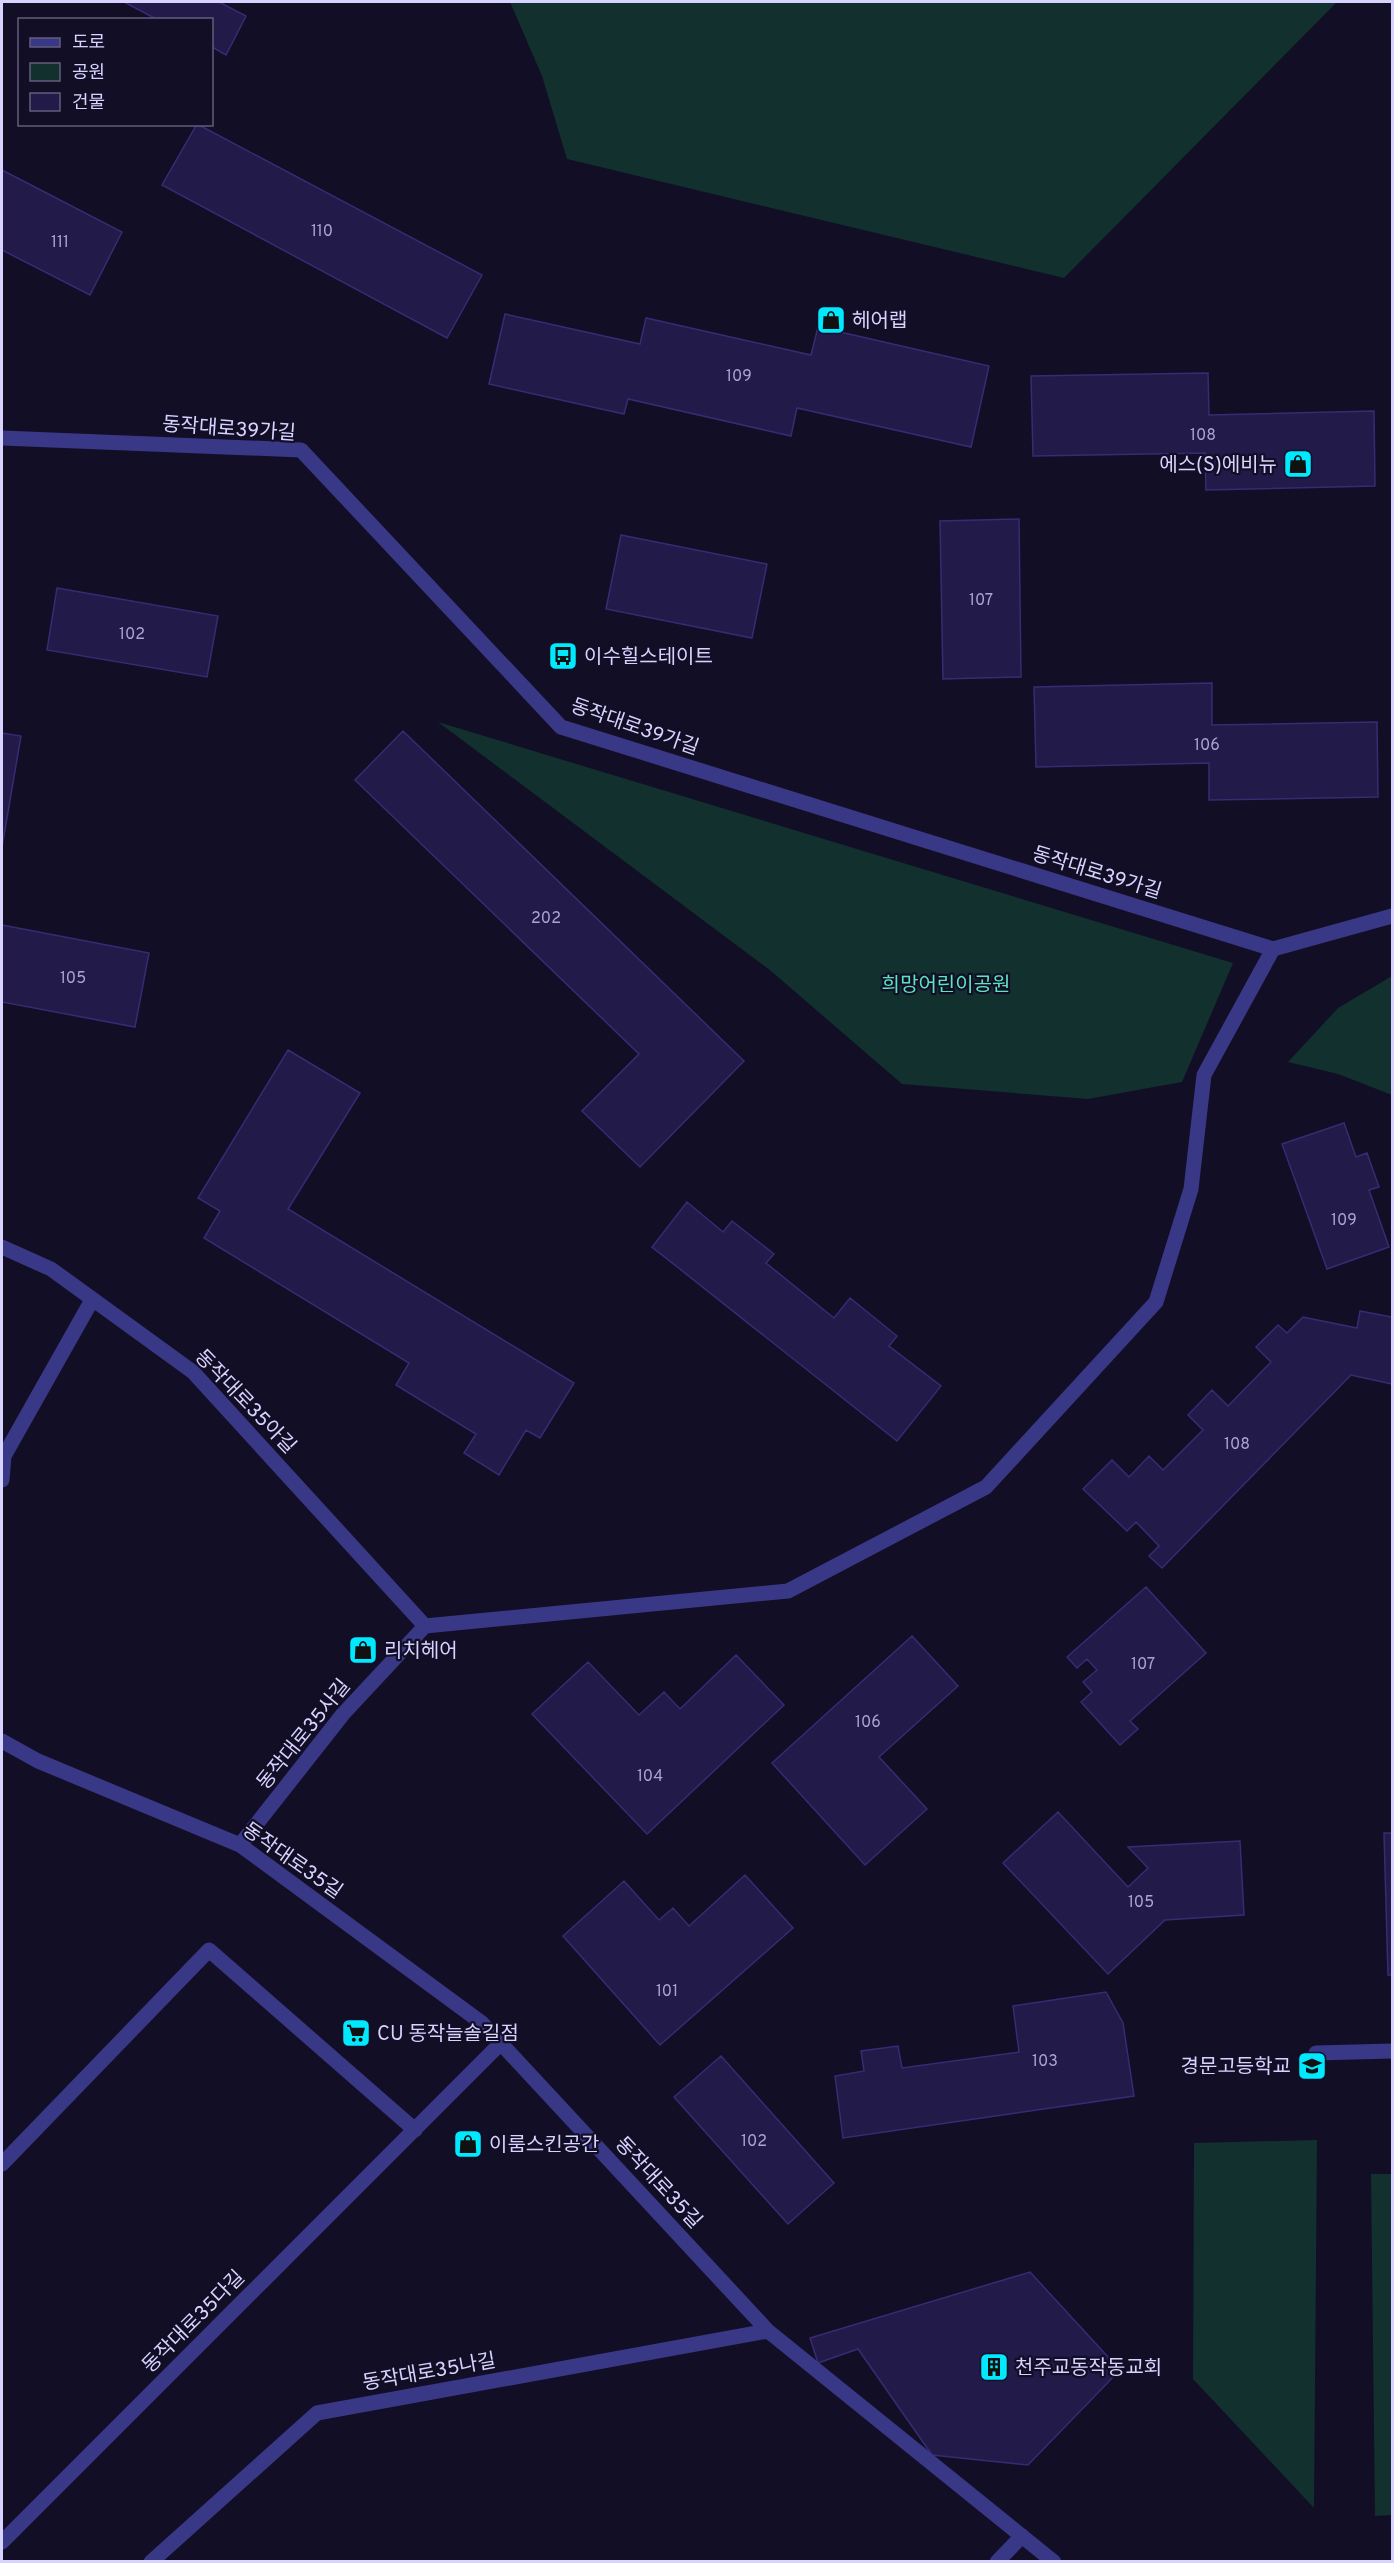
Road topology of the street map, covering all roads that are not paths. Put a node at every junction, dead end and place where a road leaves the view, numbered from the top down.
1 (2, 438) edge
2 (1392, 916) edge
3 (1273, 949) junction
4 (2, 1247) edge
5 (92, 1300) junction
6 (2, 1480) edge
7 (426, 1626) junction
8 (2, 1741) edge
9 (240, 1845) junction
10 (501, 2043) junction
11 (1392, 2051) edge
12 (1316, 2053) dead end
13 (415, 2130) junction
14 (2, 2164) edge
15 (768, 2331) junction
16 (1022, 2536) junction
17 (2, 2542) edge
18 (151, 2562) edge
19 (997, 2562) edge
20 (1054, 2562) edge

1 - 3 street, 동작대로39가길
2 - 3 street
3 - 7 street
4 - 5 street, 동작대로35아길
5 - 6 street
5 - 7 street, 동작대로35아길
7 - 9 street, 동작대로35사길
8 - 9 street, 동작대로35길
9 - 10 street, 동작대로35길
10 - 13 street, 동작대로35다길
10 - 15 street, 동작대로35길
11 - 12 street
13 - 14 street
13 - 17 street, 동작대로35다길
15 - 16 street, 동작대로35길
15 - 18 street, 동작대로35나길
16 - 19 street
16 - 20 street, 동작대로35길

